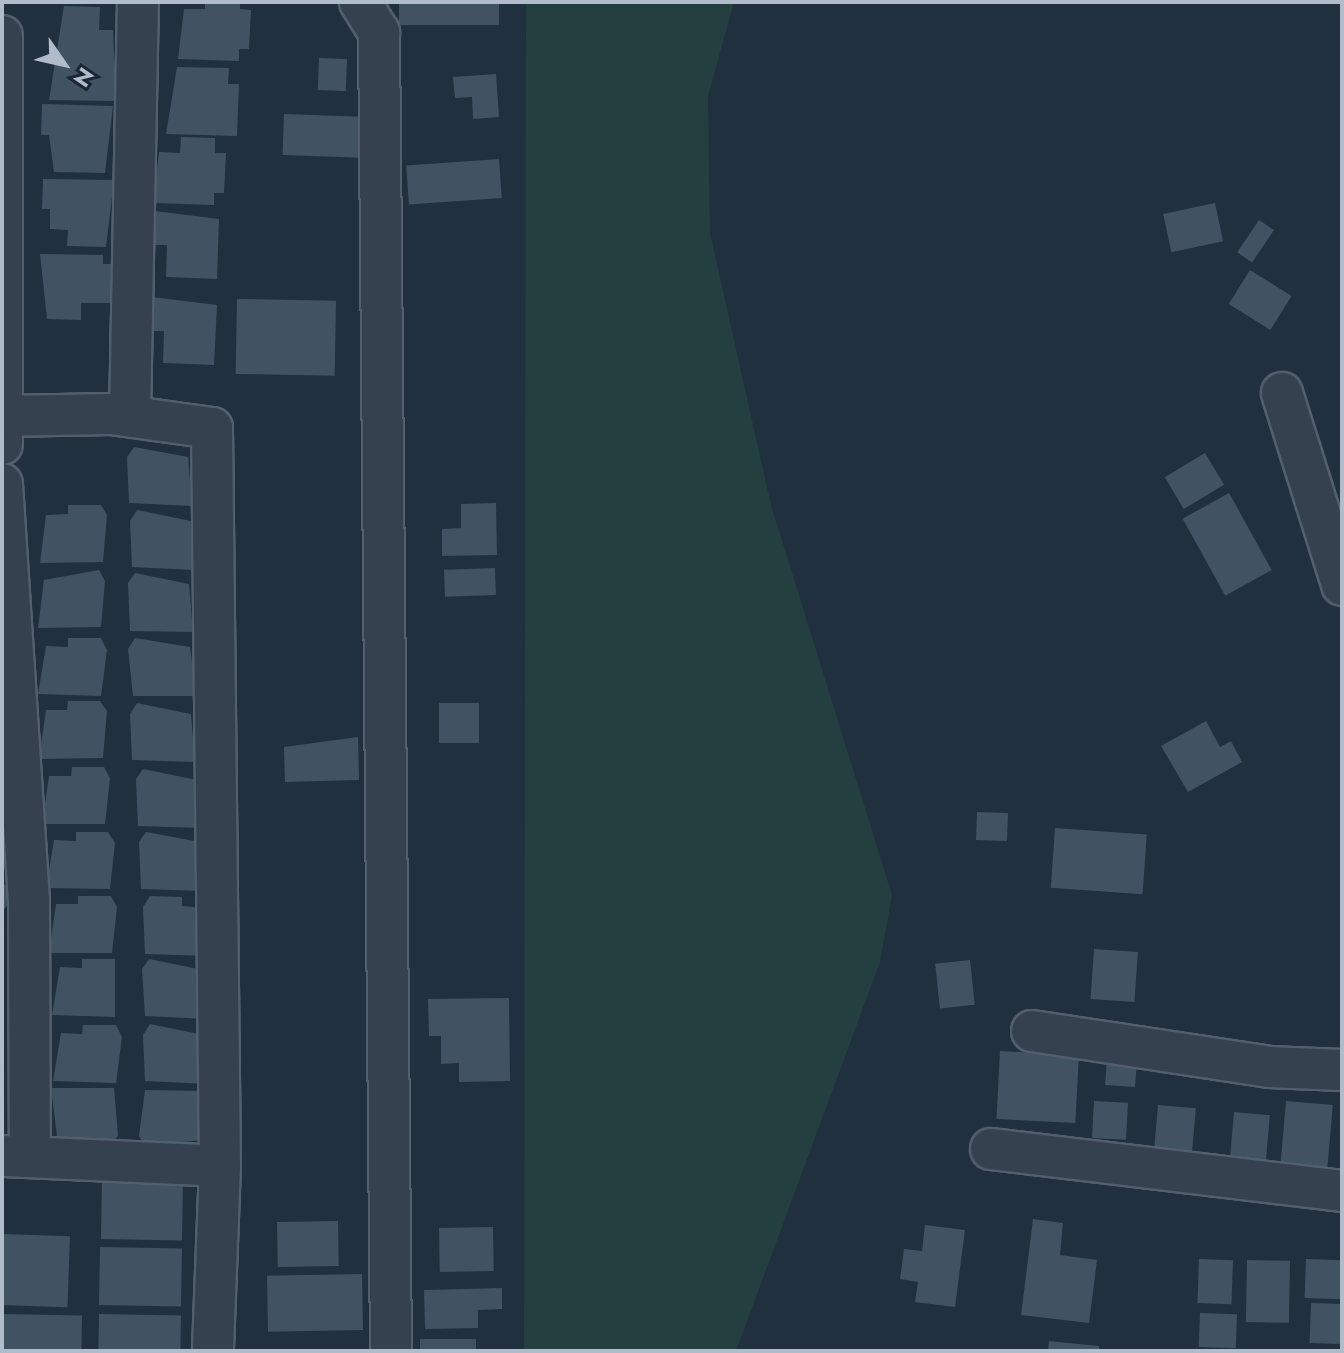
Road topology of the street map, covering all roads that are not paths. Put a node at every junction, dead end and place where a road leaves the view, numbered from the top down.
1 (138, 2) edge
2 (360, 2) edge
3 (2, 36) edge
4 (1282, 393) dead end
5 (130, 416) junction
6 (4, 430) edge
7 (2, 484) edge
8 (1342, 585) edge
9 (10, 683) edge
10 (29, 901) junction
11 (2, 948) edge
12 (1032, 1031) dead end
13 (1342, 1070) edge
14 (991, 1149) dead end
15 (16, 1157) edge
16 (220, 1166) junction
17 (1342, 1191) edge
18 (213, 1351) edge
19 (391, 1351) edge

1 - 5 street
2 - 19 street
3 - 6 street
4 - 8 street
5 - 6 street
5 - 16 street
7 - 9 street
9 - 10 street
10 - 11 street
10 - 15 street
12 - 13 street
14 - 17 street
15 - 16 street
16 - 18 street

